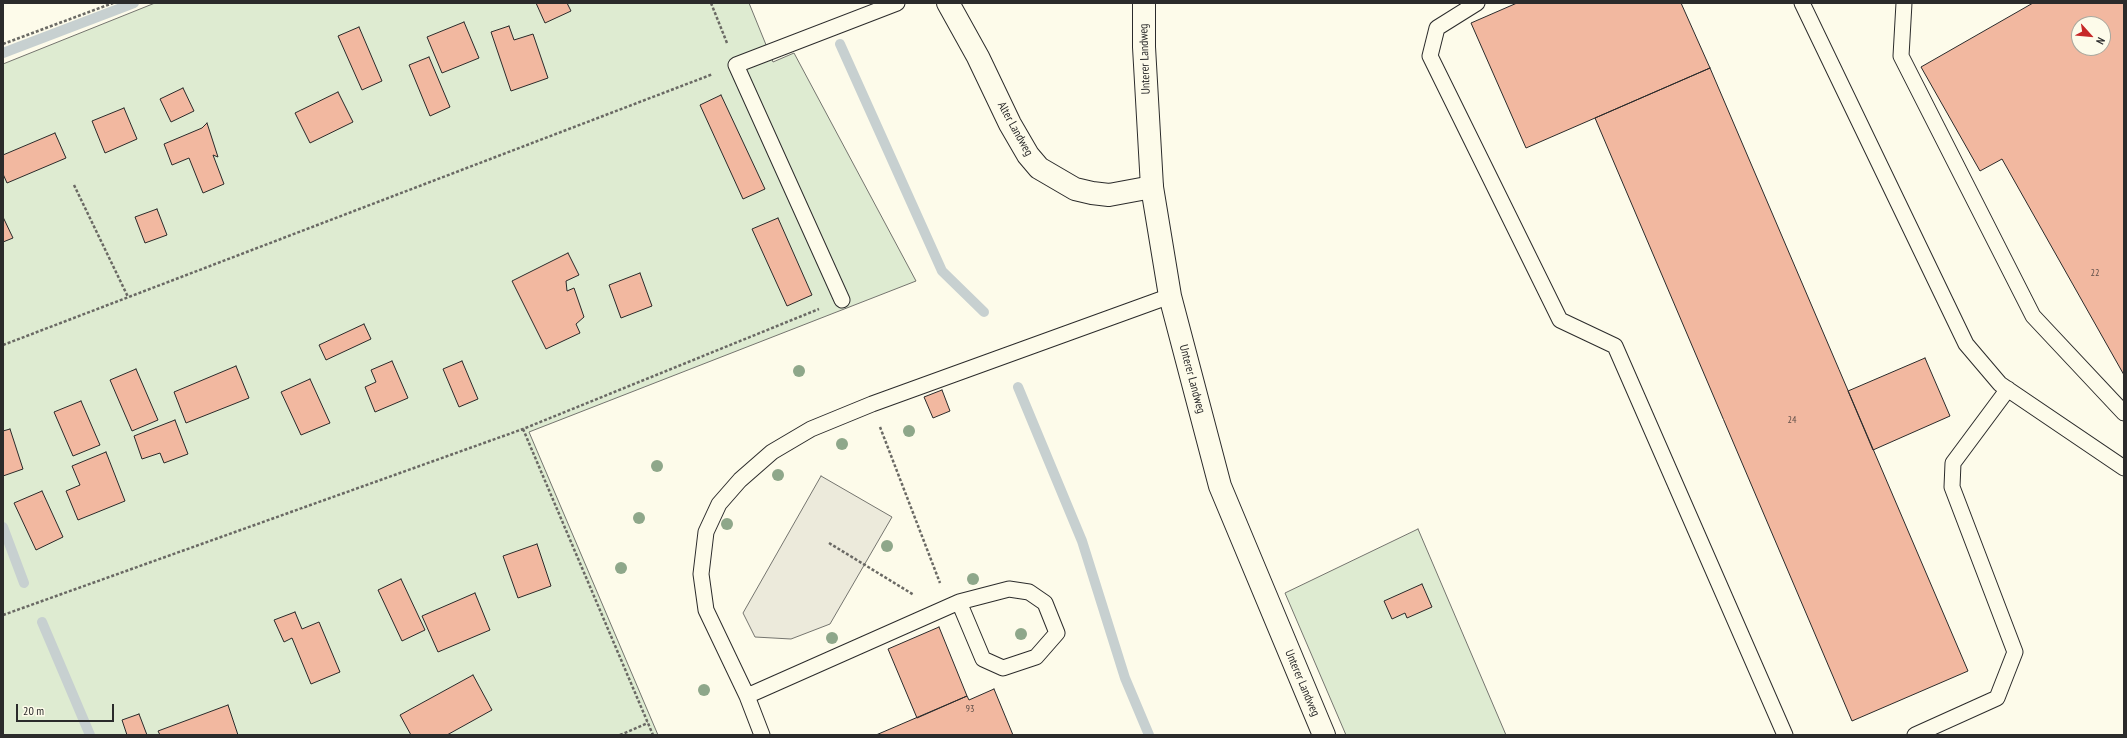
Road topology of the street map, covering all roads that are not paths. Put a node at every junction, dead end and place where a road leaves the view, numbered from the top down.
1 (897, 3) edge
2 (948, 3) edge
3 (1144, 3) edge
4 (1477, 3) edge
5 (1802, 3) edge
6 (1904, 3) edge
7 (1152, 187) junction
8 (1170, 296) junction
9 (842, 300) road end
10 (2008, 389) junction
11 (2124, 413) edge
12 (2124, 468) edge
13 (949, 606) junction
14 (747, 696) junction
15 (762, 735) edge
16 (1324, 735) edge
17 (1785, 735) edge
18 (1915, 735) edge

1 - 9 lane
2 - 7 main road, Alter Landweg
3 - 7 main road, Unterer Landweg
4 - 17 lane
5 - 10 lane
6 - 11 lane
7 - 8 main road, Unterer Landweg
8 - 14 lane
8 - 16 main road, Unterer Landweg
10 - 12 lane
10 - 18 lane
13 - 13 lane
13 - 14 lane
14 - 15 lane

